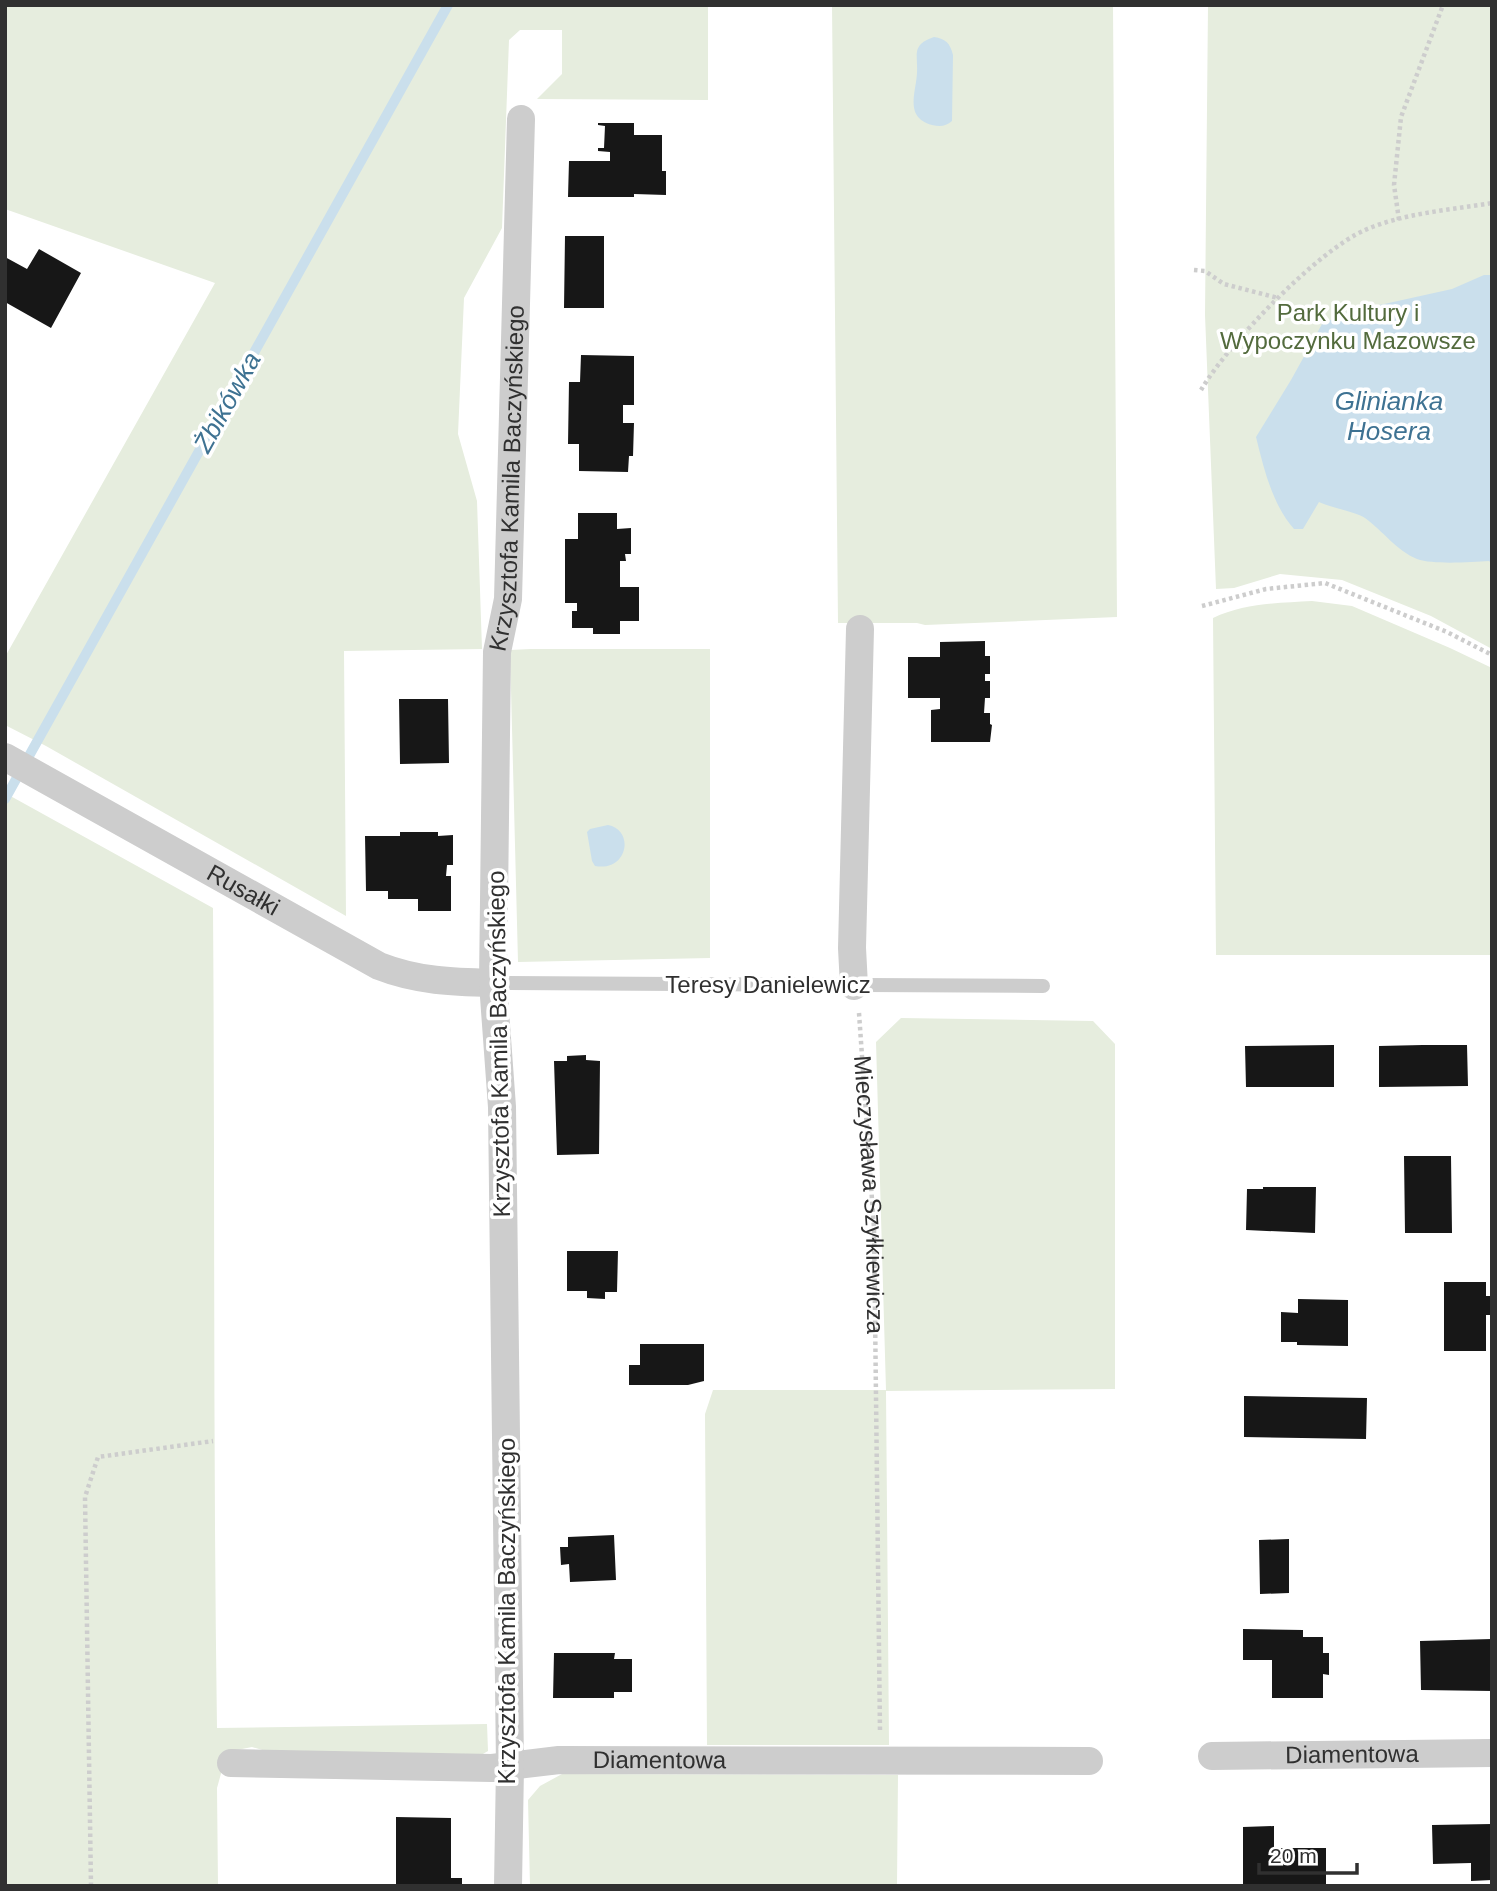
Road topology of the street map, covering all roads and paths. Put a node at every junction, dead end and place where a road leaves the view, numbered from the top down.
1 (1443, 5) edge
2 (521, 119) dead end
3 (1492, 203) edge
4 (1399, 220) junction
5 (1194, 270) dead end
6 (1279, 298) junction
7 (1201, 390) dead end
8 (1202, 606) dead end
9 (860, 629) dead end
10 (1492, 655) edge
11 (5, 757) edge
12 (493, 983) junction
13 (854, 986) junction
14 (1043, 986) dead end
15 (213, 1441) dead end
16 (1492, 1753) edge
17 (1212, 1756) dead end
18 (881, 1761) junction
19 (1089, 1761) dead end
20 (231, 1763) dead end
21 (510, 1766) junction
22 (91, 1886) edge
23 (508, 1886) edge

1 - 4 path
2 - 12 street, Krzysztofa Kamila Baczyńskiego
3 - 4 path
4 - 6 path
5 - 6 path
6 - 7 path
8 - 10 path
9 - 13 street
11 - 12 street, Rusałki
12 - 13 lane, Teresy Danielewicz
12 - 21 street, Krzysztofa Kamila Baczyńskiego
13 - 14 lane, Teresy Danielewicz
13 - 18 path, Mieczysława Szyłkiewicza
15 - 22 path
16 - 17 street, Diamentowa
18 - 19 street, Diamentowa
18 - 21 street, Diamentowa
20 - 21 street, Diamentowa
21 - 23 street, Krzysztofa Kamila Baczyńskiego

